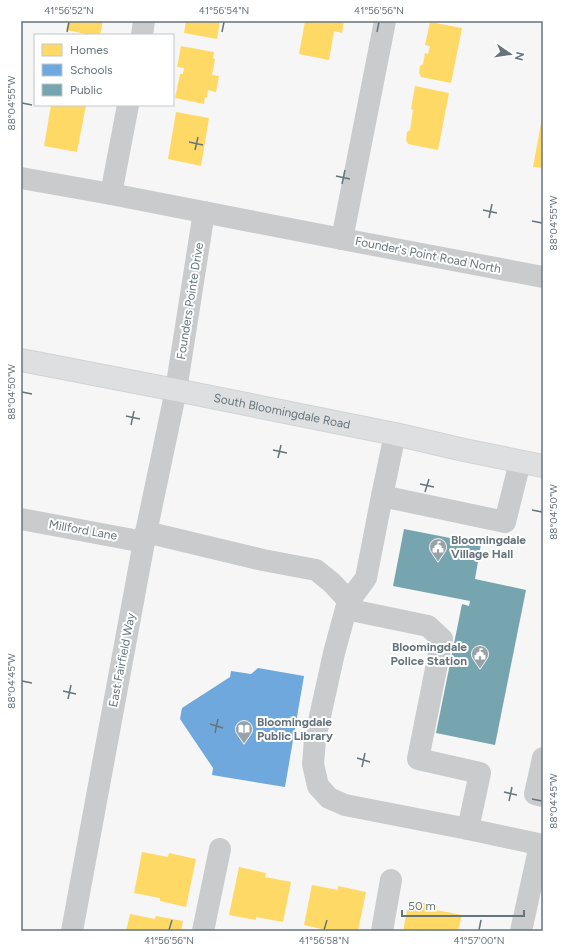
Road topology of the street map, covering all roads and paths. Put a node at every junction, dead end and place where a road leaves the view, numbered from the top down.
1 (144, 21) edge
2 (385, 21) edge
3 (142, 34) edge
4 (128, 106) edge
5 (21, 178) edge
6 (111, 194) junction
7 (204, 212) junction
8 (342, 239) junction
9 (543, 277) edge
10 (21, 360) edge
11 (176, 390) junction
12 (395, 434) junction
13 (520, 462) junction
14 (543, 466) edge
15 (382, 496) junction
16 (21, 519) edge
17 (145, 537) junction
18 (348, 605) junction
19 (543, 758) edge
20 (543, 796) edge
21 (468, 829) junction
22 (541, 845) edge
23 (220, 850) dead end
24 (391, 880) dead end
25 (72, 931) edge
26 (203, 931) edge
27 (382, 931) edge
28 (521, 931) edge

1 - 3 street
2 - 8 street, Founder's Point Road North
4 - 6 street
5 - 6 street
6 - 7 street
7 - 8 street
7 - 11 street, Founders Pointe Drive
8 - 9 street, Founder's Point Road North
10 - 11 main road, South Bloomingdale Road
11 - 12 main road, South Bloomingdale Road
11 - 17 street, East Fairfield Way
12 - 13 main road, South Bloomingdale Road
12 - 15 street
13 - 14 main road, South Bloomingdale Road
13 - 15 street
15 - 18 street
16 - 17 street, Millford Lane
17 - 18 street, Millford Lane
17 - 25 street, East Fairfield Way
18 - 21 street
18 - 21 street
19 - 20 street
21 - 22 street
22 - 28 street
23 - 26 street
24 - 27 street

